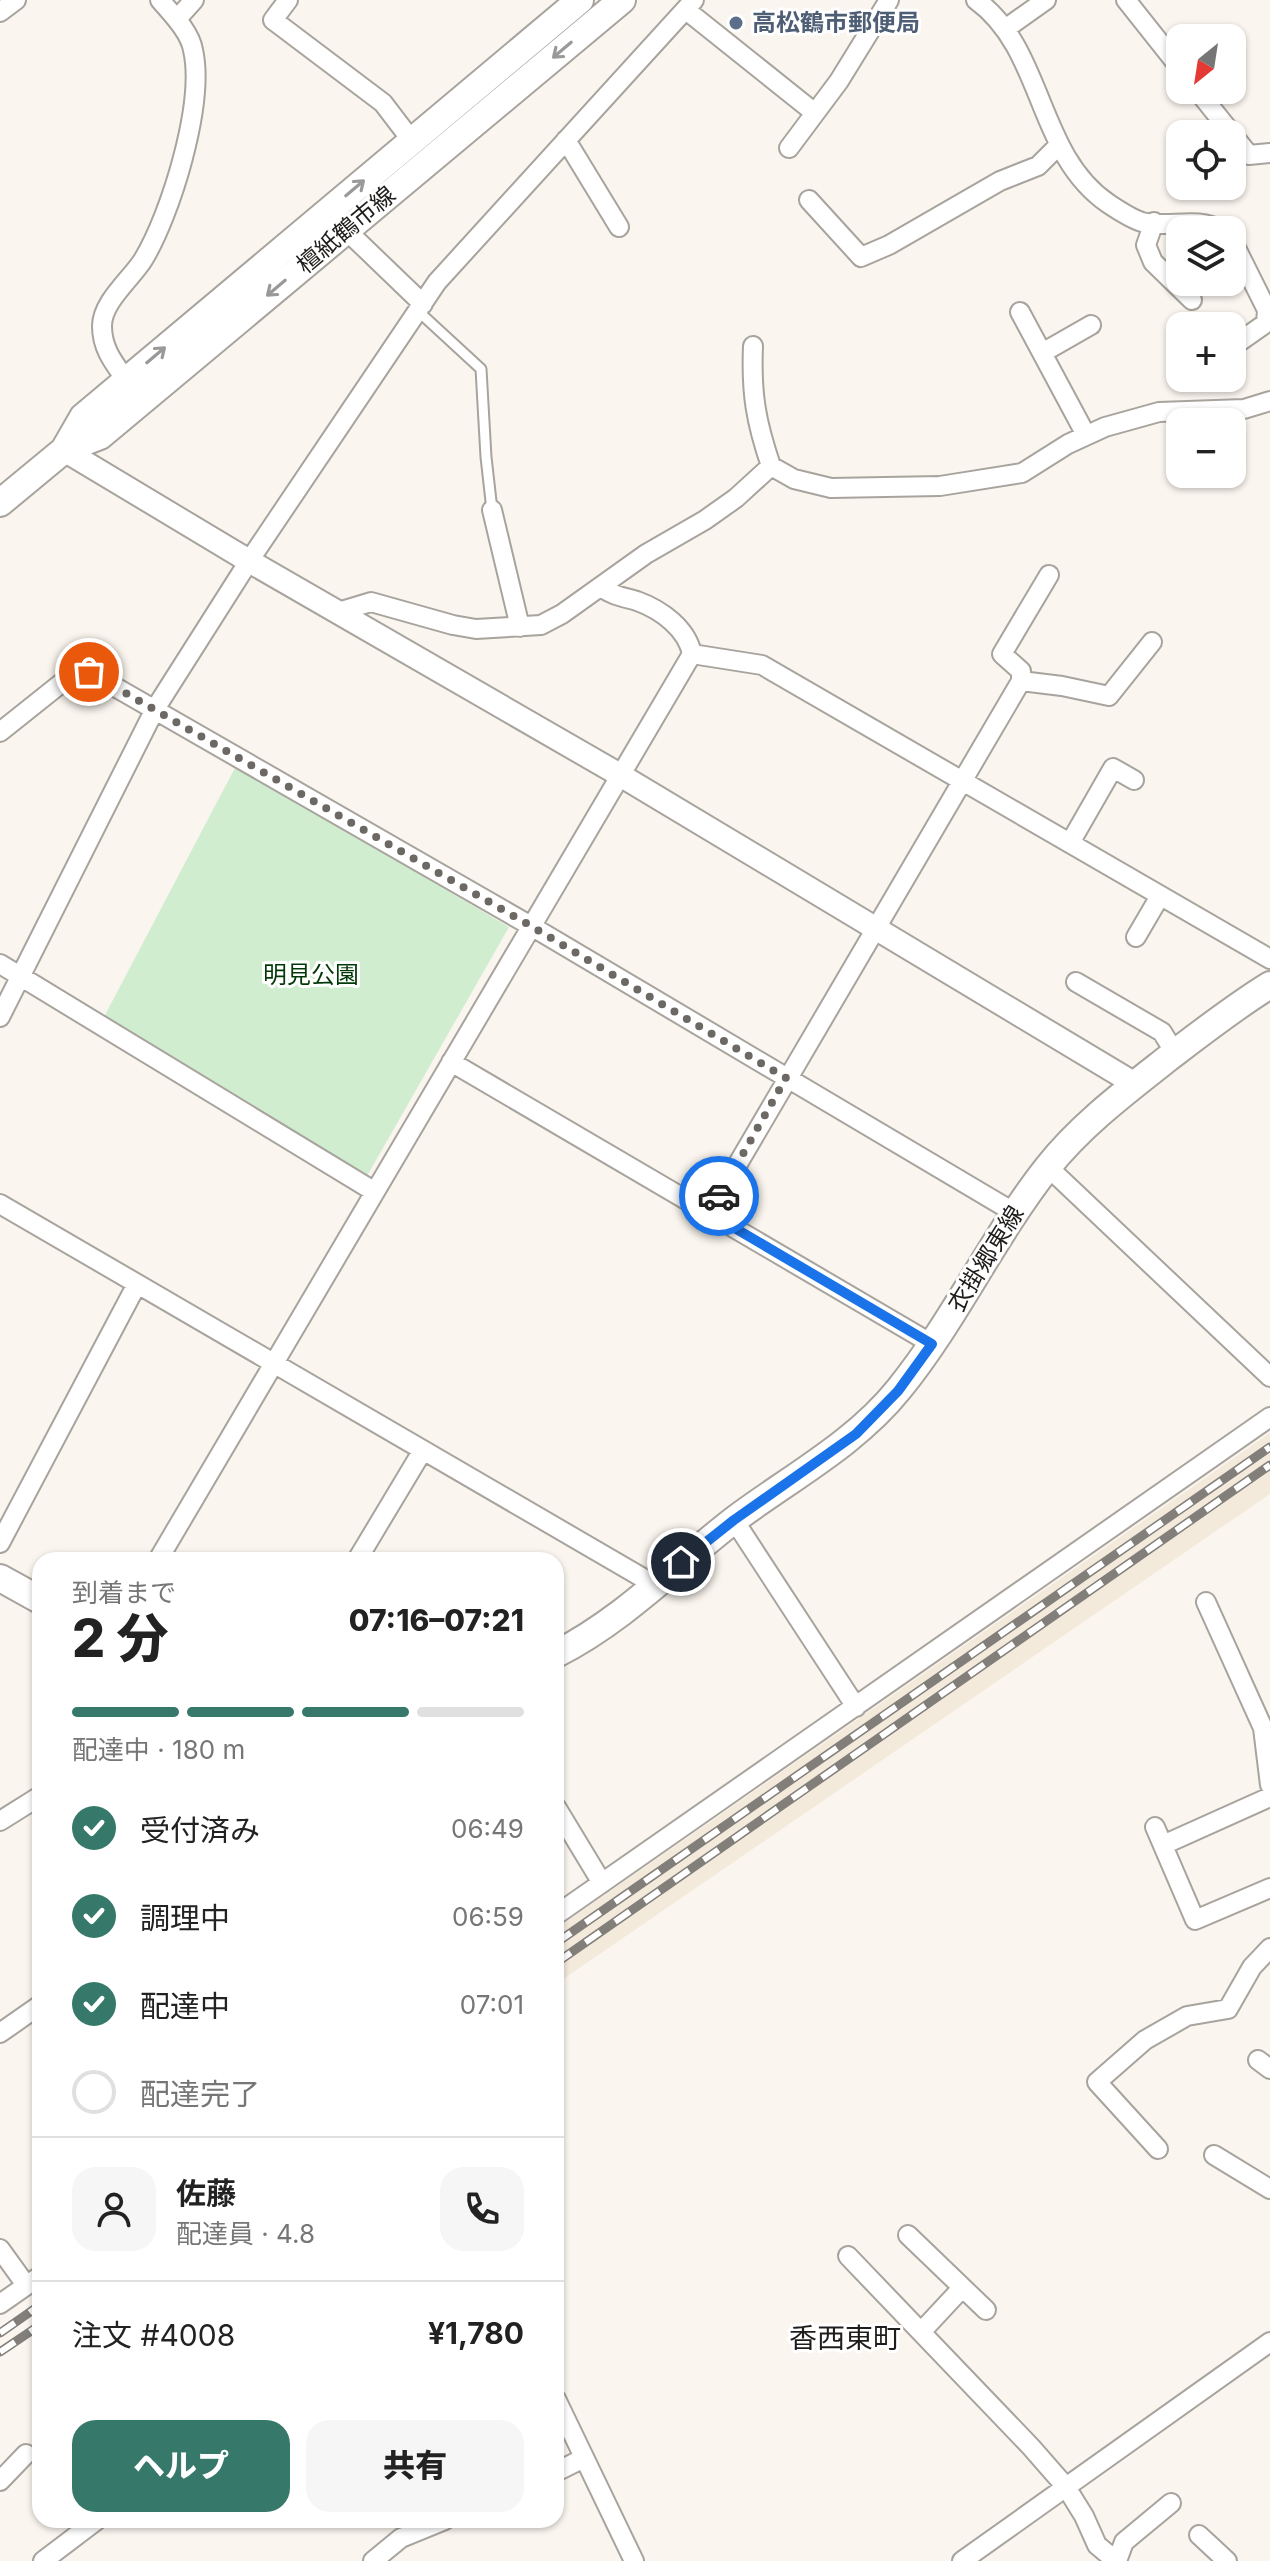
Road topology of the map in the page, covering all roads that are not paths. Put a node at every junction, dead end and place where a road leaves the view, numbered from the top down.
1 (16, 0) edge
2 (160, 0) edge
3 (194, 0) edge
4 (288, 0) edge
5 (580, 0) edge
6 (622, 0) edge
7 (889, 0) edge
8 (976, 0) edge
9 (1046, 0) edge
10 (1126, 0) edge
11 (690, 5) edge
12 (0, 12) edge
13 (177, 19) junction
14 (1005, 29) junction
15 (1166, 50) edge
16 (1208, 104) edge
17 (815, 113) junction
18 (566, 140) junction
19 (412, 141) junction
20 (1058, 146) junction
21 (789, 148) dead end
22 (1270, 153) edge
23 (809, 200) dead end
24 (1154, 222) junction
25 (1166, 222) edge
26 (619, 227) dead end
27 (346, 230) junction
28 (1246, 268) edge
29 (1192, 300) dead end
30 (421, 307) junction
31 (1020, 312) dead end
32 (1091, 325) dead end
33 (1246, 337) edge
34 (753, 346) dead end
35 (1042, 353) junction
36 (126, 380) junction
37 (1270, 401) edge
38 (1086, 435) junction
39 (64, 450) junction
40 (771, 466) junction
41 (0, 503) edge
42 (492, 510) joint
43 (249, 561) junction
44 (1049, 575) dead end
45 (602, 587) junction
46 (338, 612) junction
47 (520, 627) junction
48 (1152, 642) dead end
49 (692, 654) junction
50 (1021, 681) junction
51 (155, 709) junction
52 (0, 732) edge
53 (620, 775) junction
54 (1134, 780) dead end
55 (963, 781) junction
56 (1070, 843) junction
57 (1160, 896) junction
58 (531, 926) junction
59 (876, 928) junction
60 (1136, 937) dead end
61 (1270, 959) edge
62 (0, 964) edge
63 (20, 976) junction
64 (1076, 982) dead end
65 (1270, 985) edge
66 (0, 1017) edge
67 (1175, 1053) junction
68 (451, 1062) junction
69 (786, 1078) junction
70 (1135, 1084) junction
71 (1048, 1167) junction
72 (375, 1192) junction
73 (0, 1204) edge
74 (709, 1213) junction
75 (1015, 1213) junction
76 (137, 1284) junction
77 (932, 1344) junction
78 (274, 1364) junction
79 (1270, 1377) edge
80 (1270, 1417) edge
81 (423, 1450) junction
82 (734, 1520) junction
83 (0, 1543) edge
84 (163, 1552) edge
85 (362, 1552) edge
86 (0, 1578) edge
87 (655, 1585) junction
88 (32, 1596) edge
89 (1206, 1602) dead end
90 (564, 1649) edge
91 (856, 1707) junction
92 (1270, 1785) edge
93 (1270, 1797) edge
94 (32, 1801) edge
95 (564, 1820) edge
96 (0, 1821) edge
97 (1155, 1827) dead end
98 (1163, 1845) junction
99 (602, 1883) junction
100 (1270, 1888) edge
101 (564, 1909) edge
102 (1270, 1948) edge
103 (32, 2011) edge
104 (0, 2033) edge
105 (1158, 2149) dead end
106 (1214, 2155) dead end
107 (1270, 2189) edge
108 (908, 2235) dead end
109 (0, 2249) edge
110 (848, 2256) dead end
111 (32, 2279) edge
112 (32, 2281) edge
113 (962, 2288) junction
114 (0, 2304) edge
115 (986, 2310) dead end
116 (921, 2332) junction
117 (1270, 2342) edge
118 (564, 2416) edge
119 (26, 2454) dead end
120 (584, 2458) junction
121 (564, 2468) edge
122 (0, 2481) edge
123 (1066, 2487) junction
124 (1171, 2503) dead end
125 (84, 2528) edge
126 (425, 2528) edge
127 (1199, 2535) dead end
128 (43, 2561) edge
129 (373, 2561) edge
130 (632, 2561) edge
131 (962, 2561) edge
132 (1117, 2561) edge
133 (1227, 2561) edge

1 - 12 street
2 - 13 street
3 - 13 street
4 - 19 street
5 - 19 main road, 檀紙鶴市線
6 -> 27 main road, 檀紙鶴市線
7 - 17 street
8 - 14 street
9 - 14 street
10 - 15 street
11 - 17 street
11 - 18 street
13 - 36 street
14 - 20 street
16 - 22 street
17 - 21 street
18 - 26 street
18 - 30 street
36 -> 19 main road, 檀紙鶴市線
20 - 23 street
20 - 24 street
24 - 25 street
24 - 29 street
27 - 30 street
27 -> 39 main road, 檀紙鶴市線
28 - 33 street
30 - 42 lane
30 - 43 street
31 - 35 street
32 - 35 street
34 - 40 street
35 - 38 street
36 - 39 main road, 檀紙鶴市線
37 - 38 street
38 - 40 street
39 - 41 main road, 檀紙鶴市線
39 - 43 street
40 - 45 street
42 - 47 street
43 - 46 street
43 - 51 street
44 - 50 street
45 - 47 street
45 - 49 street
46 - 47 street
46 - 53 street
48 - 50 street
49 - 53 street
49 - 55 street
50 - 55 street
51 - 52 street
51 - 58 street
51 - 63 street
53 - 58 street
53 - 59 street
54 - 56 street
55 - 56 street
55 - 59 street
56 - 57 street
57 - 60 street
57 - 61 street
58 - 68 street
58 - 69 street
59 - 69 street
59 - 70 street
62 - 63 street
63 - 66 street
63 - 72 street
64 - 67 street
65 - 67 main road, 衣掛郷東線
67 - 70 main road, 衣掛郷東線
68 - 72 street
68 - 74 street
69 - 74 street
69 - 75 street
70 - 71 main road, 衣掛郷東線
71 - 75 main road, 衣掛郷東線
71 - 79 street
72 - 78 street
73 - 76 street
74 - 77 street
75 - 77 main road, 衣掛郷東線
76 - 78 street
76 - 83 street
77 - 82 main road, 衣掛郷東線
78 - 81 street
78 - 84 street
80 - 91 street
81 - 85 street
81 - 87 street
82 - 87 main road, 衣掛郷東線
82 - 91 street
86 - 88 main road
87 - 90 main road, 衣掛郷東線
89 - 92 street
91 - 99 street
93 - 98 street
94 - 96 street
95 - 99 street
97 - 98 street
98 - 100 street
99 - 101 street
102 - 105 street
103 - 104 street
106 - 107 street
108 - 113 street
109 - 111 street
110 - 116 street
112 - 114 street
113 - 115 street
113 - 116 street
116 - 123 street
117 - 123 street
118 - 120 street
119 - 122 street
120 - 121 street
120 - 130 street
123 - 131 street
123 - 132 street
124 - 132 street
125 - 128 street
126 - 129 street
127 - 133 street

